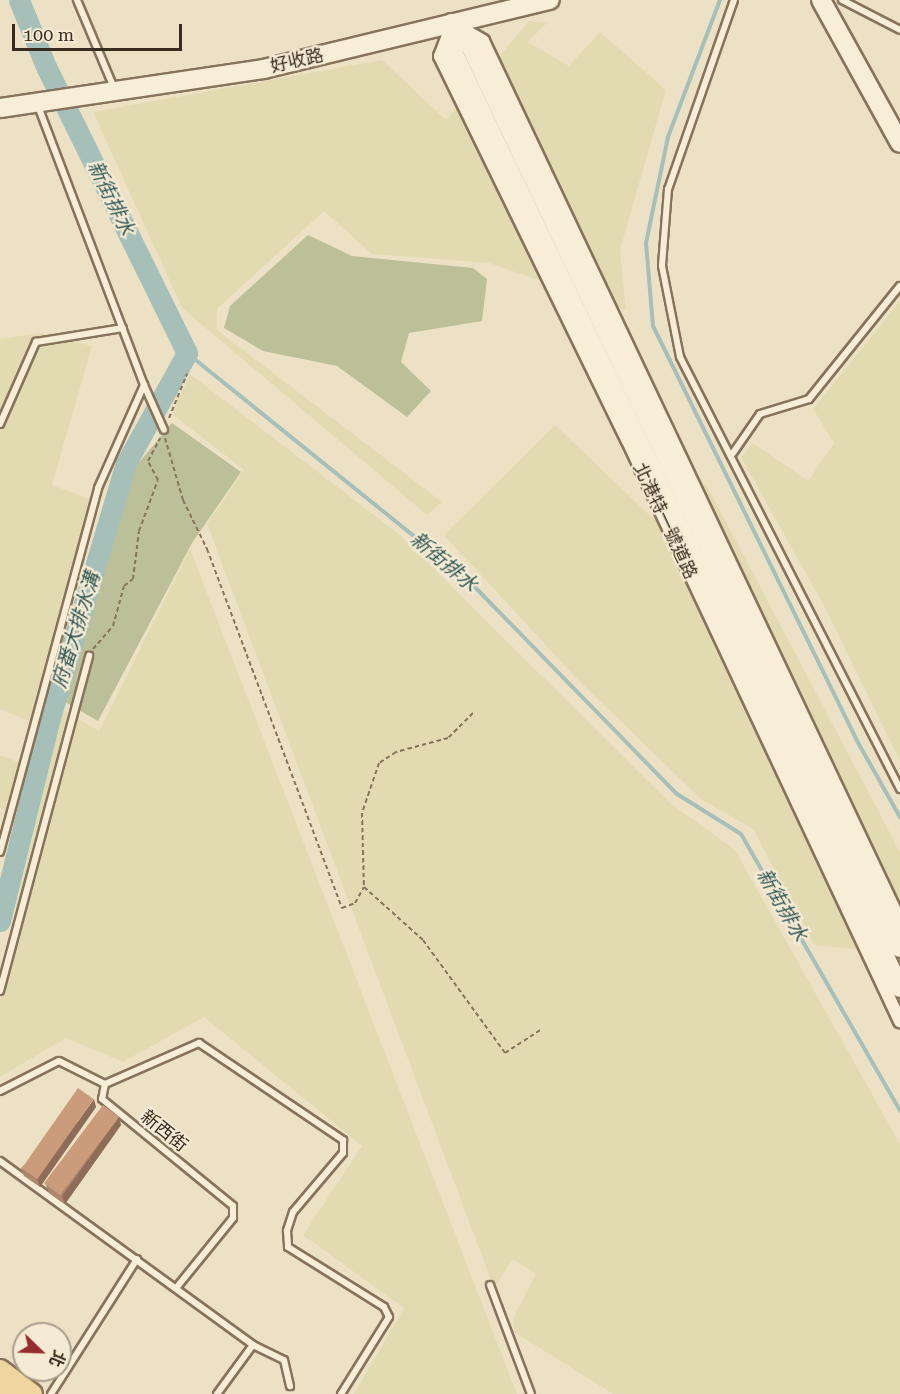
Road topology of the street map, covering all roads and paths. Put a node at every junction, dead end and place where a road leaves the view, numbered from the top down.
1 (77, 0) edge
2 (550, 0) edge
3 (734, 0) edge
4 (820, 0) edge
5 (842, 0) edge
6 (452, 23) junction
7 (900, 30) edge
8 (115, 92) junction
9 (38, 103) junction
10 (0, 108) edge
11 (900, 143) edge
12 (900, 286) edge
13 (123, 328) junction
14 (186, 374) dead end
15 (144, 385) junction
16 (0, 424) edge
17 (164, 430) junction
18 (733, 453) junction
19 (88, 656) joint
20 (473, 713) dead end
21 (900, 789) edge
22 (0, 852) edge
23 (364, 887) junction
24 (900, 921) edge
25 (900, 948) edge
26 (900, 988) edge
27 (0, 991) edge
28 (900, 1021) edge
29 (542, 1029) dead end
30 (105, 1084) junction
31 (0, 1091) edge
32 (0, 1161) edge
33 (136, 1259) junction
34 (490, 1285) dead end
35 (177, 1287) junction
36 (252, 1345) junction
37 (0, 1370) edge
38 (290, 1386) dead end
39 (0, 1389) edge
40 (7, 1394) edge
41 (32, 1394) edge
42 (51, 1394) edge
43 (217, 1394) edge
44 (341, 1394) edge
45 (531, 1394) edge

1 - 8 lane
2 - 6 street, 好收路
3 - 18 lane
4 - 11 street
5 - 7 lane
6 - 8 street, 好收路
6 - 24 street
6 - 25 street, 北港特一號道路
6 - 26 street, 北港特一號道路
6 - 28 street, 北港特一號道路
8 - 9 street, 好收路
9 - 10 street, 好收路
9 - 13 lane
12 - 18 lane
13 - 15 lane
13 - 16 lane
14 - 17 path
15 - 17 lane
15 - 22 lane
17 - 19 path
17 - 23 path
18 - 21 lane
19 - 27 lane
20 - 23 path
23 - 29 path
30 - 31 lane
30 - 35 lane, 新西街
30 - 44 lane
32 - 33 lane
33 - 35 lane
33 - 42 lane
34 - 45 lane
35 - 36 lane
36 - 38 lane
36 - 43 lane
37 - 41 main road
39 - 40 main road

